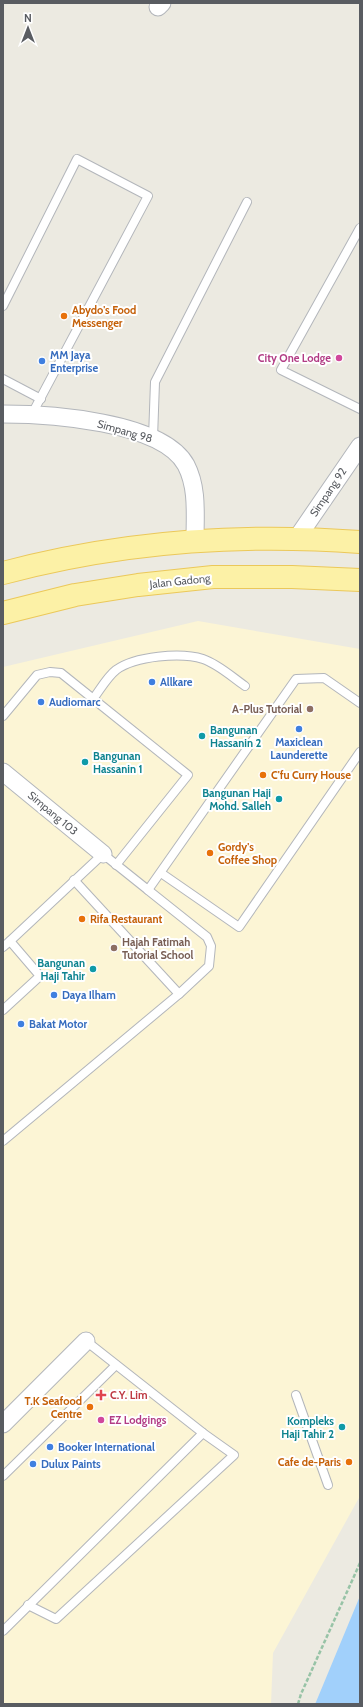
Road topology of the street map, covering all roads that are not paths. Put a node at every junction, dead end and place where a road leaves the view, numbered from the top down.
1 (247, 202) dead end
2 (360, 228) edge
3 (3, 306) edge
4 (3, 379) edge
5 (41, 399) junction
6 (360, 410) edge
7 (3, 414) edge
8 (32, 414) junction
9 (153, 438) junction
10 (360, 446) edge
11 (297, 538) junction
12 (195, 540) junction
13 (360, 542) edge
14 (3, 573) edge
15 (360, 580) edge
16 (3, 613) edge
17 (245, 686) dead end
18 (93, 699) junction
19 (360, 703) edge
20 (3, 716) edge
21 (360, 752) edge
22 (3, 772) edge
23 (103, 854) junction
24 (116, 865) junction
25 (161, 873) junction
26 (74, 880) junction
27 (148, 890) junction
28 (6, 944) edge
29 (179, 994) junction
30 (3, 1010) edge
31 (3, 1141) edge
32 (86, 1341) joint
33 (116, 1365) junction
34 (296, 1395) dead end
35 (3, 1424) edge
36 (203, 1433) junction
37 (3, 1476) edge
38 (328, 1485) dead end
39 (28, 1605) junction
40 (3, 1631) edge

1 - 9 lane
2 - 6 lane
3 - 5 lane
4 - 5 lane
5 - 8 lane
7 - 8 street, Simpang 98
8 - 9 street, Simpang 98
9 - 12 street, Simpang 98
10 - 11 street, Simpang 92
11 - 12 main road
11 - 13 main road
12 - 14 main road
15 - 16 main road, Jalan Gadong
17 - 18 lane
18 - 20 lane
18 - 24 lane
19 - 25 lane
21 - 25 lane
22 - 23 street, Simpang 103
23 - 24 lane
23 - 26 lane
24 - 27 lane
25 - 27 lane
26 - 28 lane
26 - 29 lane
27 - 29 lane
28 - 30 lane
29 - 31 lane
32 - 33 lane
32 - 35 street
33 - 36 lane
33 - 37 lane
34 - 38 lane
36 - 39 lane
36 - 39 lane
39 - 40 lane

